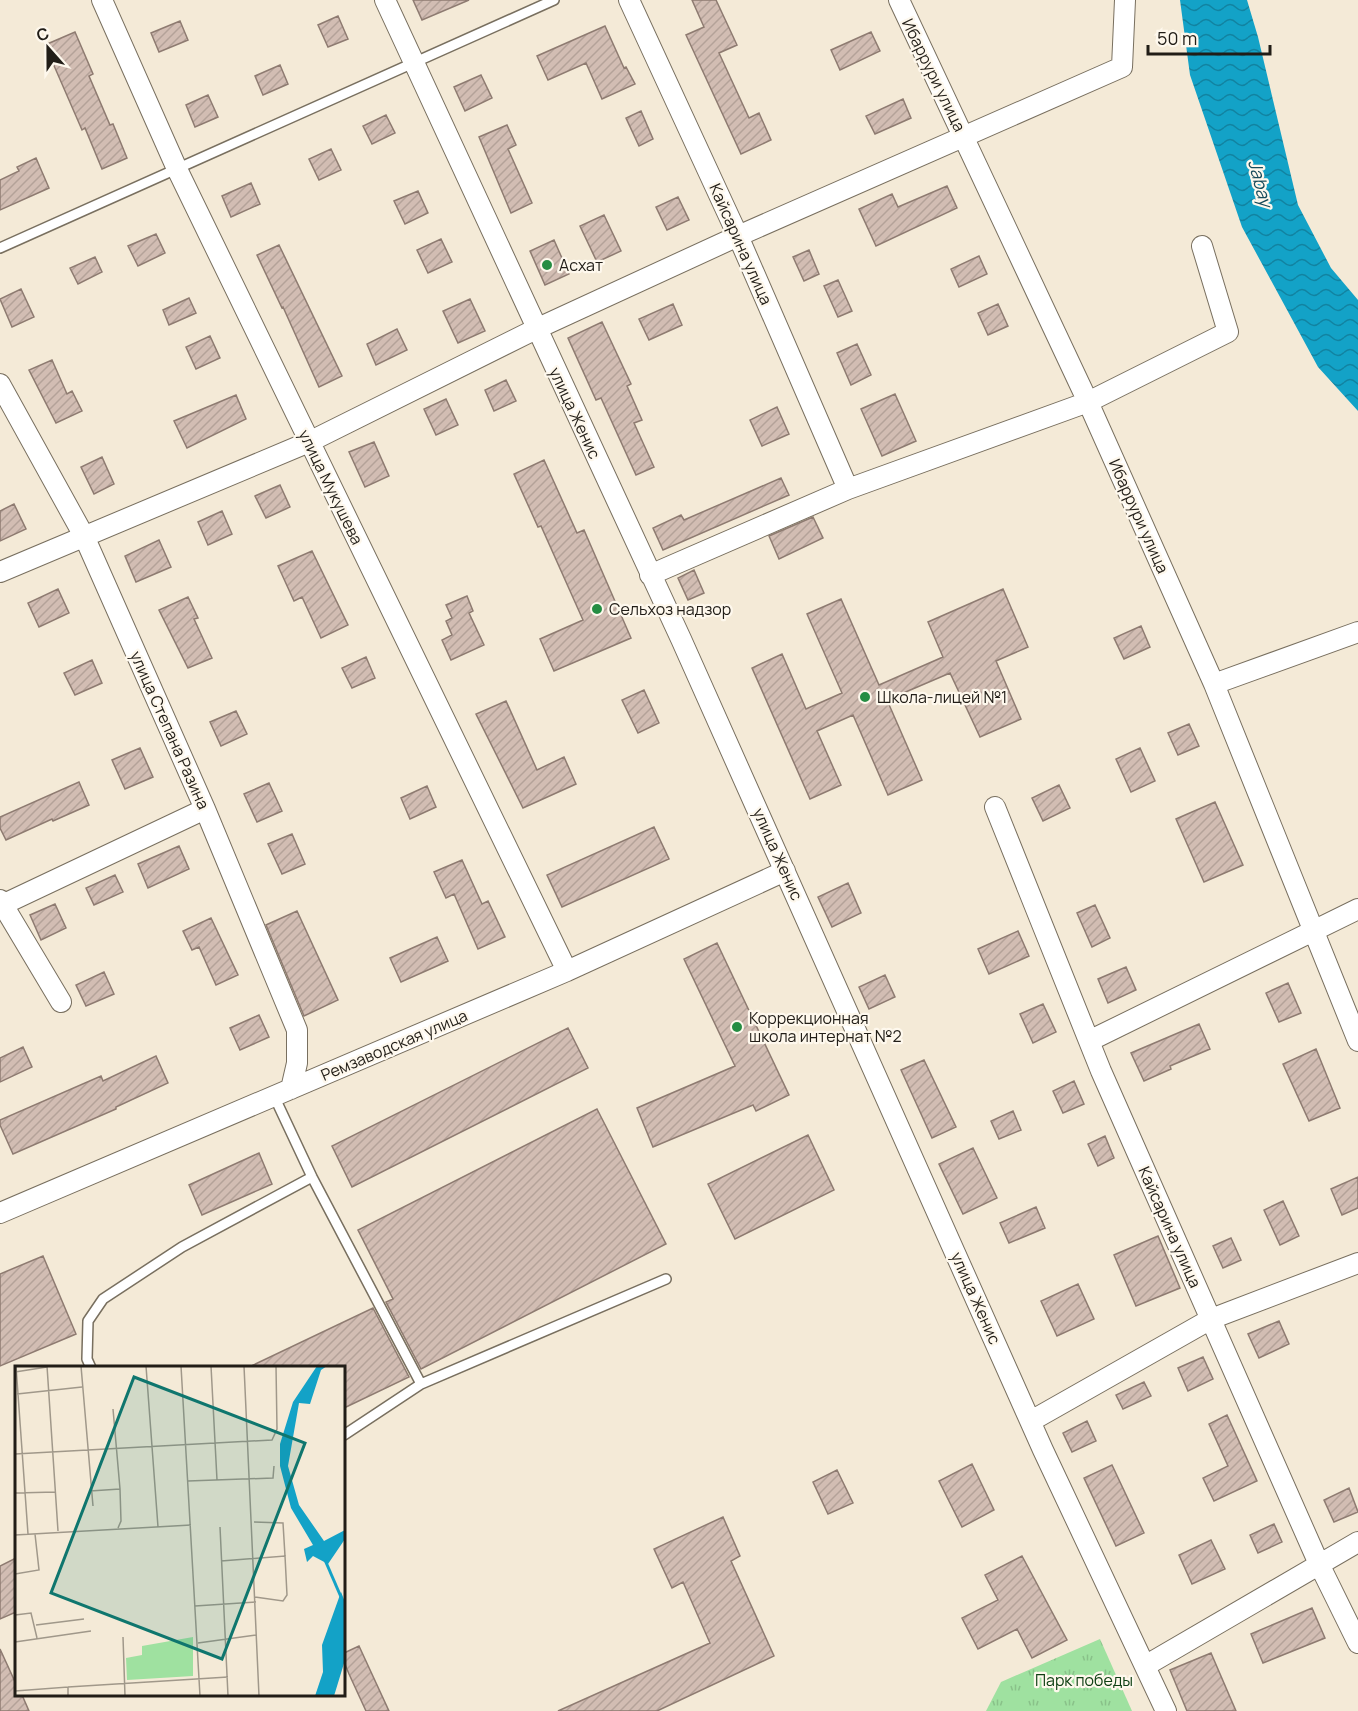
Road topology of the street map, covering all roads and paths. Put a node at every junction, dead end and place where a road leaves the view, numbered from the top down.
1 (102, 0) edge
2 (385, 0) edge
3 (554, 0) edge
4 (629, 0) edge
5 (899, 0) edge
6 (1125, 0) edge
7 (414, 64) junction
8 (964, 136) junction
9 (177, 170) junction
10 (738, 236) junction
11 (1202, 246) dead end
12 (0, 248) edge
13 (536, 329) junction
14 (0, 384) edge
15 (1088, 402) junction
16 (309, 442) junction
17 (848, 489) junction
18 (84, 536) junction
19 (0, 572) edge
20 (650, 576) junction
21 (1358, 632) edge
22 (1214, 684) junction
23 (995, 807) dead end
24 (205, 809) junction
25 (785, 871) junction
26 (1, 903) edge
27 (1358, 909) edge
28 (1312, 930) junction
29 (567, 971) junction
30 (61, 1002) dead end
31 (1089, 1041) junction
32 (1358, 1041) edge
33 (283, 1093) junction
34 (312, 1177) junction
35 (0, 1213) edge
36 (1358, 1263) edge
37 (666, 1279) dead end
38 (1211, 1319) junction
39 (90, 1366) edge
40 (421, 1384) junction
41 (1031, 1421) junction
42 (345, 1434) edge
43 (1358, 1542) edge
44 (1319, 1564) junction
45 (1358, 1643) edge
46 (1145, 1666) junction
47 (1166, 1711) edge

1 - 9 street, улица Мукушева
2 - 7 street, улица Женис
3 - 7 lane
4 - 10 street, Кайсарина улица
5 - 8 street, Ибаррури улица
6 - 8 street
7 - 9 lane
7 - 13 street, улица Женис
8 - 10 street
8 - 15 street, Ибаррури улица
9 - 12 lane
9 - 16 street, улица Мукушева
10 - 13 street
10 - 17 street, Кайсарина улица
11 - 15 street
13 - 16 street
13 - 20 street, улица Женис
14 - 18 street, улица Степана Разина
15 - 17 street
15 - 22 street, Ибаррури улица
16 - 18 street
16 - 29 street, улица Мукушева
17 - 20 street
18 - 19 street
18 - 24 street, улица Степана Разина
20 - 25 street, улица Женис
21 - 22 street
22 - 28 street, Ибаррури улица
23 - 31 street, Кайсарина улица
24 - 26 street
24 - 33 street, улица Степана Разина
25 - 29 street, Ремзаводская улица
25 - 41 street, улица Женис
26 - 30 street
27 - 28 street
28 - 31 street
28 - 32 street, Ибаррури улица
29 - 33 street, Ремзаводская улица
31 - 38 street, Кайсарина улица
33 - 34 lane
33 - 35 street, Ремзаводская улица
34 - 39 lane
34 - 40 lane
36 - 38 street
37 - 40 lane
38 - 41 street
38 - 44 street, Кайсарина улица
40 - 42 lane
41 - 46 street, улица Женис
43 - 44 street
44 - 45 street, Кайсарина улица
44 - 46 street
46 - 47 street, улица Женис

